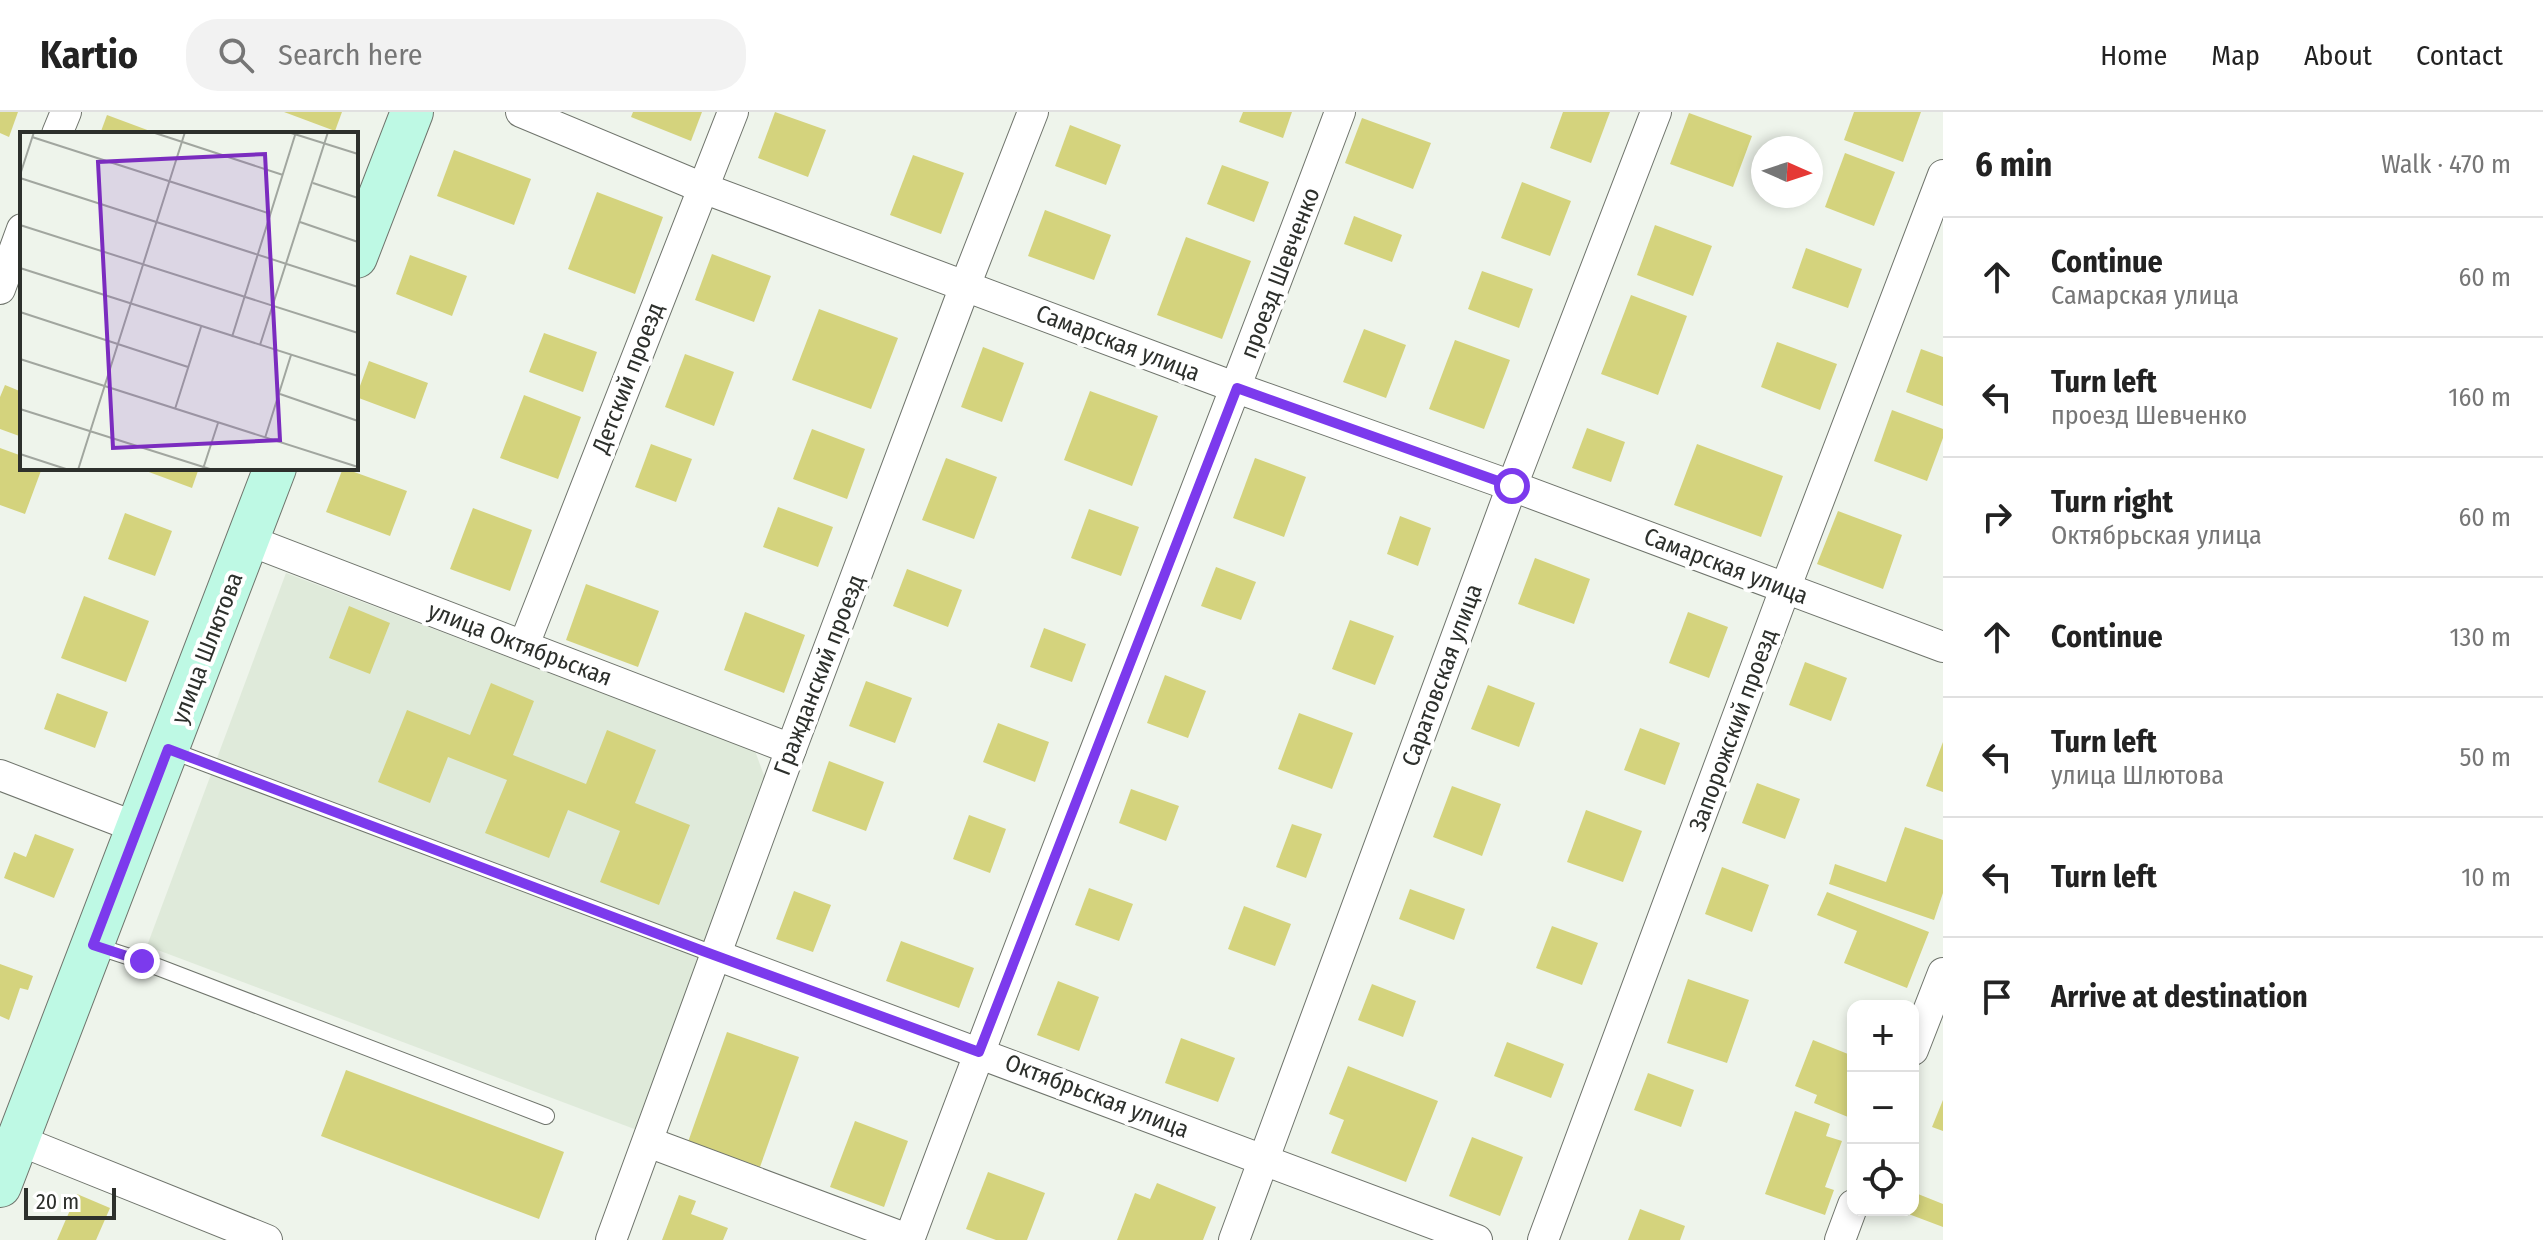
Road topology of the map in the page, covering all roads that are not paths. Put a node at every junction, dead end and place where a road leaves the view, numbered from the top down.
1 (66, 112) edge
2 (412, 112) edge
3 (521, 112) edge
4 (733, 112) edge
5 (1033, 112) edge
6 (1340, 112) edge
7 (1656, 112) edge
8 (58, 132) edge
9 (1943, 175) edge
10 (703, 188) junction
11 (20, 234) edge
12 (358, 252) edge
13 (965, 286) junction
14 (0, 289) edge
15 (1237, 388) junction
16 (274, 470) edge
17 (1512, 486) junction
18 (248, 540) junction
19 (1785, 589) junction
20 (524, 645) junction
21 (1943, 647) edge
22 (168, 749) junction
23 (791, 749) junction
24 (0, 775) edge
25 (138, 828) junction
26 (93, 945) junction
27 (716, 955) junction
28 (1943, 973) edge
29 (1919, 1035) edge
30 (979, 1052) junction
31 (546, 1116) dead end
32 (18, 1140) junction
33 (648, 1142) junction
34 (1264, 1160) junction
35 (0, 1186) edge
36 (1849, 1216) edge
37 (267, 1240) edge
38 (611, 1240) edge
39 (909, 1240) edge
40 (1234, 1240) edge
41 (1477, 1240) edge
42 (1543, 1240) edge
43 (1840, 1240) edge

1 - 8 street
2 - 12 main road
3 - 10 street, Самарская улица
4 - 10 street, Детский проезд
5 - 13 street, Гражданский проезд
6 - 15 street, проезд Шевченко
7 - 17 street, Саратовская улица
9 - 19 street, Запорожский проезд
10 - 13 street, Самарская улица
10 - 20 street, Детский проезд
11 - 14 street
13 - 15 street, Самарская улица
13 - 23 street, Гражданский проезд
15 - 17 street, Самарская улица
15 - 30 street, проезд Шевченко
16 - 18 main road, улица Шлютова
17 - 19 street, Самарская улица
17 - 34 street, Саратовская улица
18 - 20 street, улица Октябрьская
18 - 22 main road, улица Шлютова
19 - 21 street, Самарская улица
19 - 42 street, Запорожский проезд
20 - 23 street, улица Октябрьская
22 - 25 main road, улица Шлютова
22 - 27 lane
23 - 27 street, Гражданский проезд
24 - 25 street
25 - 26 main road, улица Шлютова
26 - 31 lane
26 - 32 main road, улица Шлютова
27 - 30 street, Октябрьская улица
27 - 33 street, Гражданский проезд
28 - 29 street
30 - 34 street, Октябрьская улица
30 - 39 street, проезд Шевченко
32 - 35 main road, улица Шлютова
32 - 37 street
33 - 38 street, Гражданский проезд
33 - 39 street
34 - 40 street, Саратовская улица
34 - 41 street, Октябрьская улица
36 - 43 street

